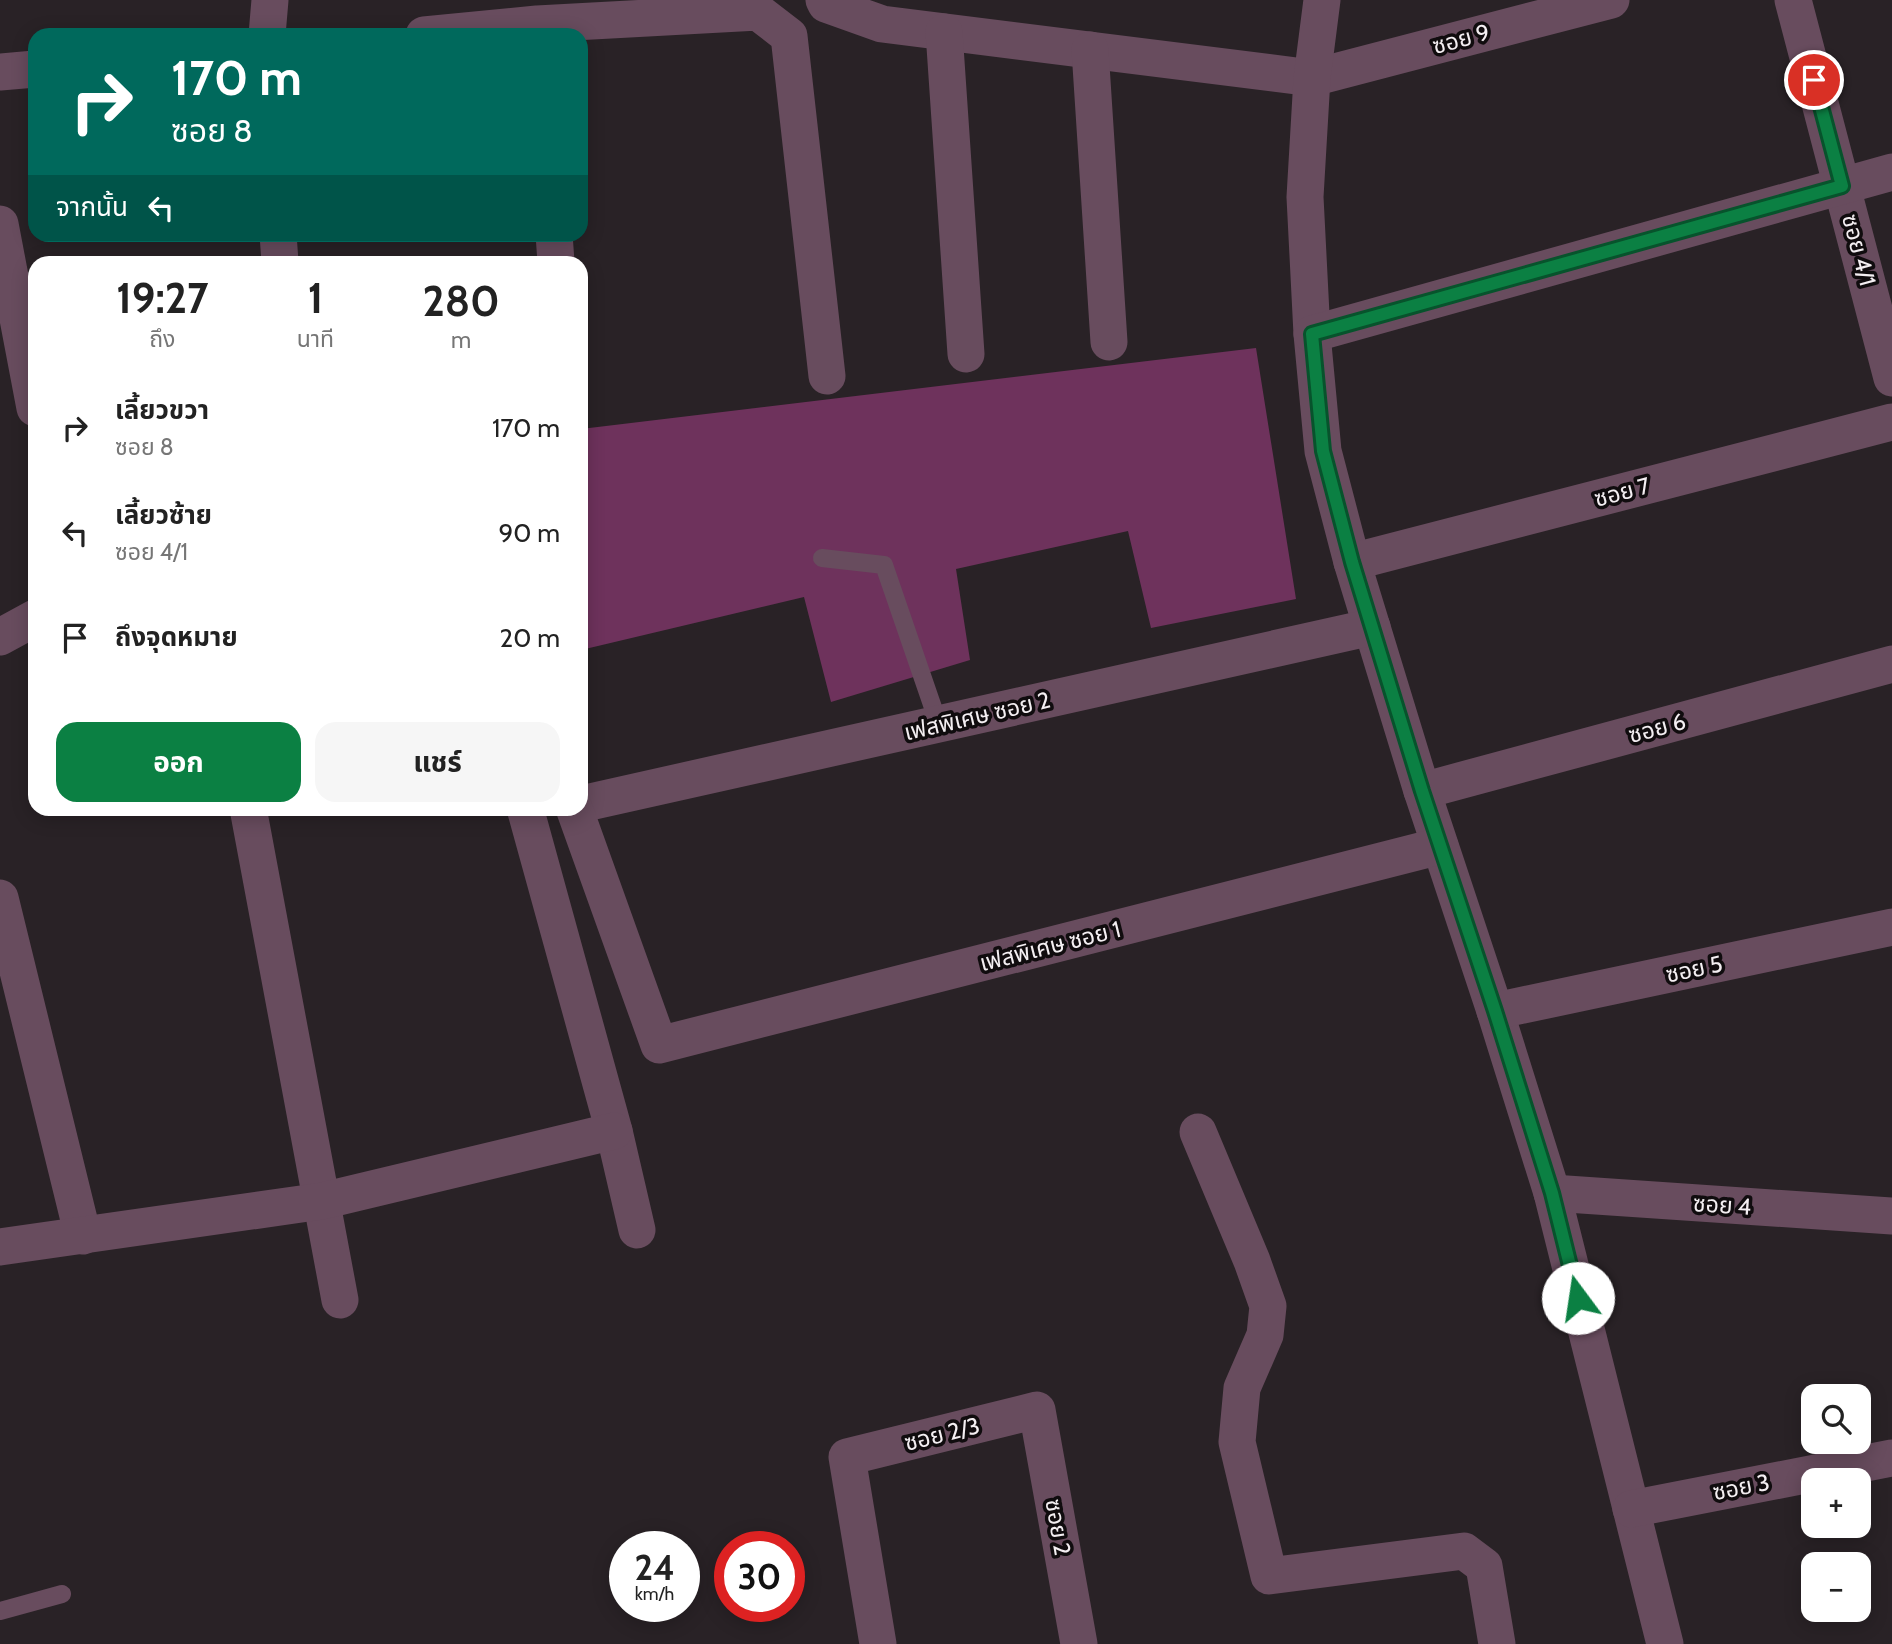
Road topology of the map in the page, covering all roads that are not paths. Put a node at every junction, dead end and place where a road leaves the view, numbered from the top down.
1 (270, 0) edge
2 (824, 0) edge
3 (1611, 0) edge
4 (1793, 0) edge
5 (1314, 2) edge
6 (268, 28) edge
7 (551, 28) edge
8 (944, 32) junction
9 (1090, 50) junction
10 (28, 70) edge
11 (0, 72) edge
12 (1312, 78) junction
13 (1892, 172) edge
14 (1842, 186) junction
15 (0, 224) edge
16 (1312, 334) junction
17 (1109, 342) dead end
18 (966, 354) dead end
19 (28, 371) edge
20 (827, 376) dead end
21 (1892, 378) edge
22 (1892, 422) edge
23 (822, 558) dead end
24 (1352, 562) junction
25 (28, 622) edge
26 (1372, 627) junction
27 (0, 637) edge
28 (1892, 664) edge
29 (939, 725) junction
30 (1422, 791) junction
31 (588, 802) edge
32 (250, 816) edge
33 (526, 816) edge
34 (577, 816) edge
35 (1440, 846) junction
36 (0, 898) edge
37 (1892, 927) edge
38 (1495, 1011) junction
39 (614, 1131) junction
40 (1198, 1132) dead end
41 (1552, 1193) junction
42 (322, 1201) junction
43 (1892, 1216) edge
44 (638, 1230) dead end
45 (83, 1236) junction
46 (0, 1247) edge
47 (340, 1300) dead end
48 (1037, 1410) joint
49 (1892, 1458) edge
50 (1631, 1509) junction
51 (62, 1594) dead end
52 (0, 1611) edge
53 (878, 1644) edge
54 (1079, 1644) edge
55 (1497, 1644) edge
56 (1665, 1644) edge

1 - 6 street
2 - 8 street
3 - 12 street, ซอย 9
4 - 14 street, ซอย 4/1
5 - 12 street
7 - 20 street
8 - 9 street
8 - 18 street
9 - 12 street
9 - 17 street
10 - 11 street
12 - 16 street
13 - 14 street
14 - 16 street
14 - 21 street, ซอย 4/1
15 - 19 street
16 - 24 street
22 - 24 street, ซอย 7
23 - 29 lane
24 - 26 street
25 - 27 street
26 - 29 street, เฟสพิเศษ ซอย 2
26 - 30 street
28 - 30 street, ซอย 6
29 - 31 street, เฟสพิเศษ ซอย 2
30 - 35 street
32 - 42 street
33 - 39 street
34 - 35 street, เฟสพิเศษ ซอย 1
35 - 38 street
36 - 45 street
37 - 38 street, ซอย 5
38 - 41 street
39 - 42 street
39 - 44 street
40 - 55 street
41 - 43 street, ซอย 4
41 - 50 street
42 - 45 street
42 - 47 street
45 - 46 street
48 - 53 street, ซอย 2/3
48 - 54 street, ซอย 2
49 - 50 street, ซอย 3
50 - 56 street
51 - 52 lane

